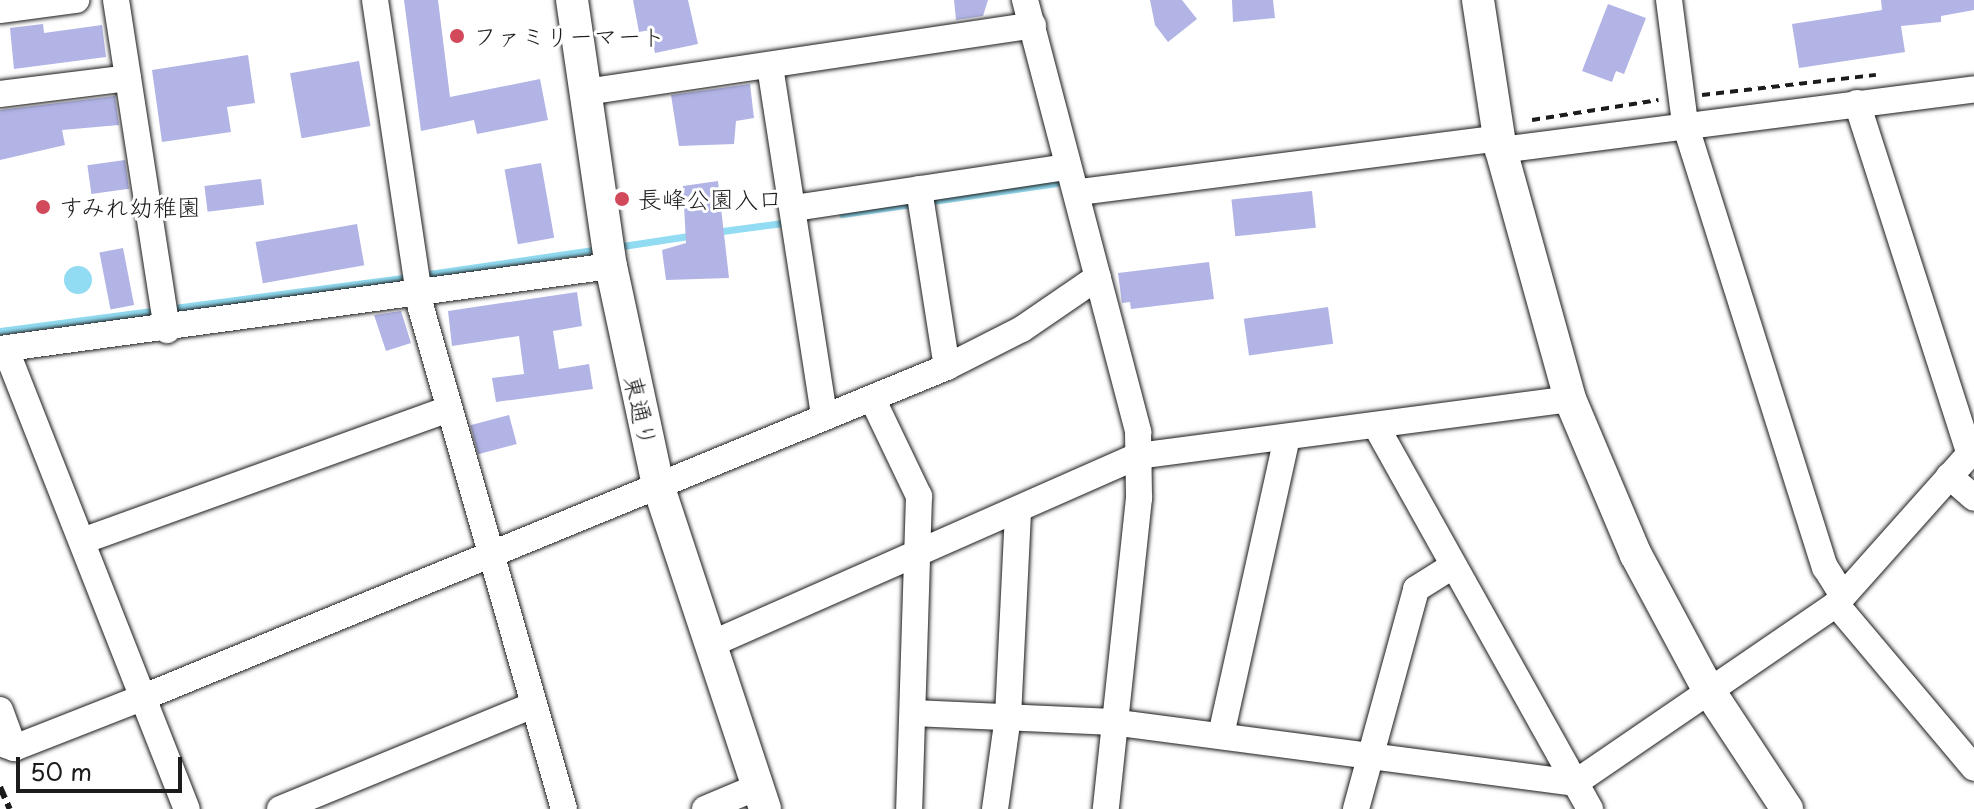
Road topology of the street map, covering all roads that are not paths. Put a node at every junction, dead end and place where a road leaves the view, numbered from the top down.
1 (76, 0) edge
2 (116, 0) edge
3 (375, 0) edge
4 (572, 0) edge
5 (1025, 0) edge
6 (1478, 0) edge
7 (1669, 0) edge
8 (0, 10) edge
9 (1033, 25) junction
10 (770, 66) junction
11 (128, 78) junction
12 (1974, 89) edge
13 (586, 92) junction
14 (0, 94) edge
15 (1857, 103) junction
16 (1685, 124) junction
17 (1499, 136) junction
18 (1065, 167) junction
19 (919, 189) junction
20 (1080, 192) junction
21 (795, 208) junction
22 (611, 266) junction
23 (1098, 277) junction
24 (419, 293) junction
25 (167, 330) junction
26 (3, 350) edge
27 (947, 367) junction
28 (872, 398) junction
29 (1570, 399) junction
30 (449, 409) junction
31 (824, 415) junction
32 (1376, 426) junction
33 (1287, 438) junction
34 (1972, 452) edge
35 (1138, 456) junction
36 (1949, 476) junction
37 (658, 485) junction
38 (1974, 498) edge
39 (1018, 511) junction
40 (82, 541) junction
41 (491, 553) junction
42 (918, 554) junction
43 (1451, 567) junction
44 (1839, 599) junction
45 (709, 645) junction
46 (1708, 689) junction
47 (144, 697) junction
48 (533, 705) junction
49 (0, 710) edge
50 (915, 713) junction
51 (1008, 717) junction
52 (1112, 722) junction
53 (1221, 735) junction
54 (7, 745) edge
55 (1970, 755) edge
56 (1365, 760) junction
57 (1575, 783) junction
58 (761, 798) edge
59 (187, 809) edge
60 (280, 809) edge
61 (564, 809) edge
62 (705, 809) edge
63 (909, 809) edge
64 (995, 809) edge
65 (1106, 809) edge
66 (1356, 809) edge
67 (1590, 809) edge
68 (1787, 809) edge

1 - 8 street
2 - 11 street
3 - 24 street
4 - 13 street, 東通り
5 - 9 street
6 - 17 street
7 - 16 street
9 - 10 street
9 - 18 street
10 - 13 street
10 - 21 street
11 - 14 street
11 - 25 street
12 - 15 street
13 - 22 street, 東通り
15 - 16 street
15 - 34 street
16 - 17 street
16 - 44 street
17 - 20 street
17 - 29 street
18 - 19 street
18 - 20 street
19 - 21 street
19 - 27 street
20 - 23 street
21 - 31 street
22 - 24 street
22 - 37 street, 東通り
23 - 27 street
23 - 35 street
24 - 25 street
24 - 30 street
25 - 26 street
26 - 40 street
27 - 28 street
28 - 31 street
28 - 42 street
29 - 32 street
29 - 46 street
30 - 40 street
30 - 41 street
31 - 37 street
32 - 33 street
32 - 43 street
33 - 35 street
33 - 53 street
34 - 36 street
35 - 39 street
35 - 52 street
36 - 38 street
36 - 44 street
37 - 41 street
37 - 45 street, 東通り
39 - 42 street
39 - 51 street
40 - 47 street
41 - 47 street
41 - 48 street
42 - 45 street
42 - 50 street
43 - 56 street
43 - 57 street
44 - 46 street
44 - 55 street
45 - 58 street, 東通り
46 - 57 street
46 - 68 street
47 - 54 street
47 - 59 street
48 - 60 street
48 - 61 street
49 - 54 street
50 - 51 street
50 - 63 street
51 - 52 street
51 - 64 street
52 - 53 street
52 - 65 street
53 - 56 street
56 - 57 street
56 - 66 street
57 - 67 street
58 - 62 street

